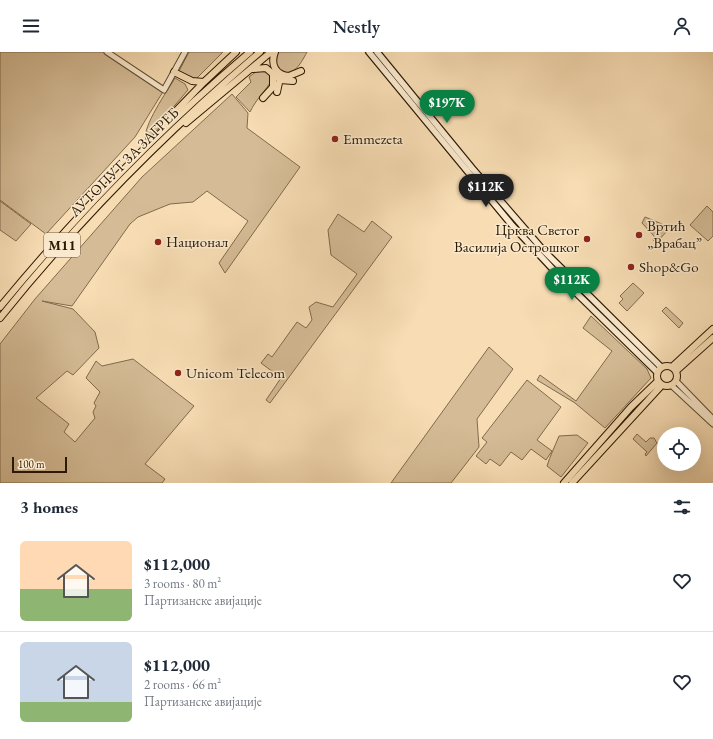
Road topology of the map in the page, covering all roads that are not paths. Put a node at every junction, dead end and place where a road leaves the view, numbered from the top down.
1 (107, 52) edge
2 (185, 52) edge
3 (230, 52) edge
4 (236, 52) edge
5 (250, 52) edge
6 (260, 52) edge
7 (271, 52) edge
8 (275, 52) edge
9 (369, 52) edge
10 (377, 52) edge
11 (224, 62) junction
12 (251, 70) junction
13 (301, 71) dead end
14 (174, 72) junction
15 (275, 73) junction
16 (187, 80) junction
17 (280, 80) junction
18 (293, 81) dead end
19 (204, 82) junction
20 (277, 92) dead end
21 (188, 98) junction
22 (263, 98) dead end
23 (174, 129) junction
24 (160, 133) junction
25 (0, 307) edge
26 (0, 318) edge
27 (713, 329) edge
28 (713, 338) edge
29 (659, 369) junction
30 (674, 369) junction
31 (660, 383) junction
32 (673, 383) junction
33 (713, 419) edge
34 (713, 424) edge
35 (564, 483) edge
36 (572, 483) edge

1 - 14 street
2 - 14 street
3 - 11 main road
4 - 11 main road
5 - 24 main road, АУТОПУТ ЗА ЗАГРЕБ / M11
6 - 23 main road, АУТОПУТ ЗА ЗАГРЕБ / M11
7 - 12 main road
8 - 15 main road
9 - 29 main road
10 - 29 main road
11 - 19 main road
12 - 15 main road
12 - 23 main road
13 - 15 main road
14 - 16 main road
15 - 17 main road
15 - 22 main road
16 - 19 main road
16 - 21 main road
17 - 18 main road
17 - 20 main road
19 - 21 main road
21 - 24 main road
23 - 26 main road, АУТОПУТ ЗА ЗАГРЕБ / M11
24 - 25 main road, АУТОПУТ ЗА ЗАГРЕБ / M11
27 - 30 main road
28 - 30 main road
29 - 30 main road
29 - 31 main road
30 - 32 main road
31 - 32 main road
31 - 35 main road
31 - 36 main road
32 - 33 street
32 - 34 street

